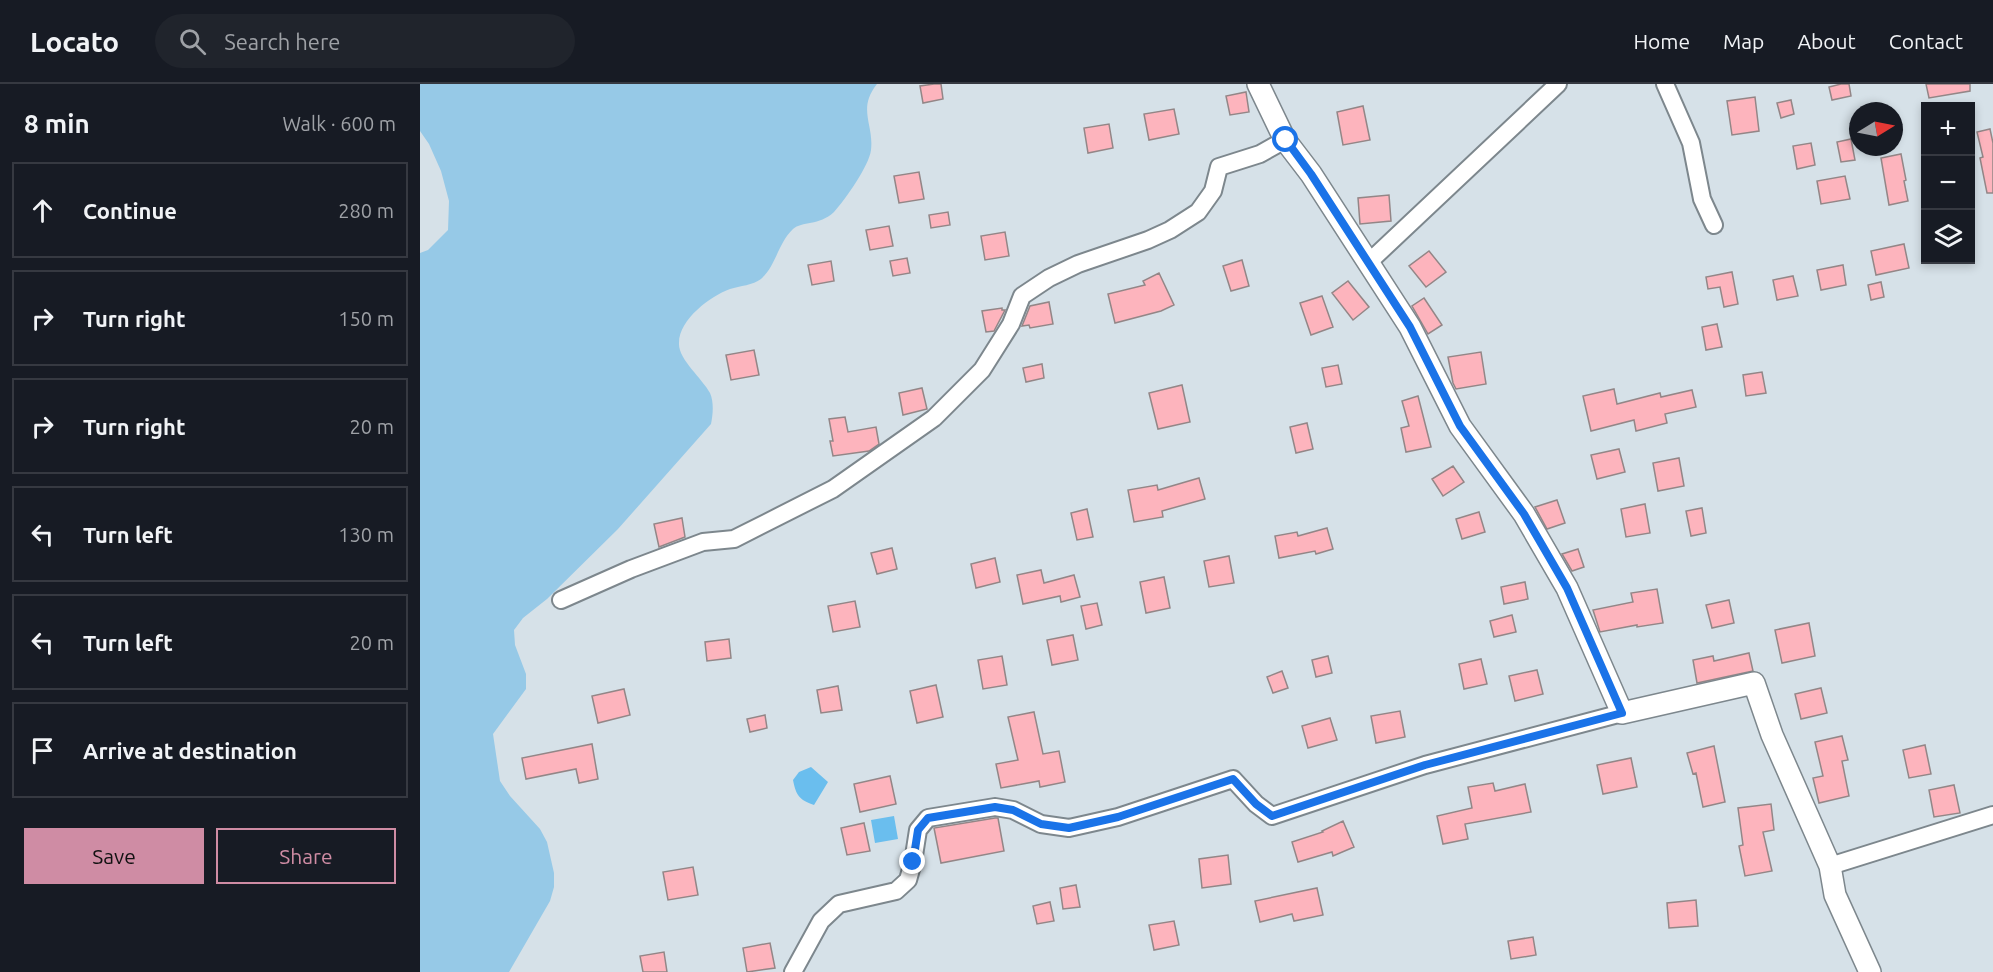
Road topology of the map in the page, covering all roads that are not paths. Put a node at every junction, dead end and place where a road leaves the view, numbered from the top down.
1 (1258, 84) edge
2 (1558, 84) edge
3 (1665, 84) edge
4 (1286, 140) junction
5 (1714, 225) dead end
6 (1368, 263) junction
7 (561, 600) dead end
8 (1622, 713) junction
9 (1993, 814) edge
10 (1830, 866) junction
11 (793, 972) edge
12 (1870, 972) edge

1 - 4 street
2 - 6 street
3 - 5 street
4 - 6 street
4 - 7 street
6 - 8 street
8 - 10 street
8 - 11 street
9 - 10 street
10 - 12 street

